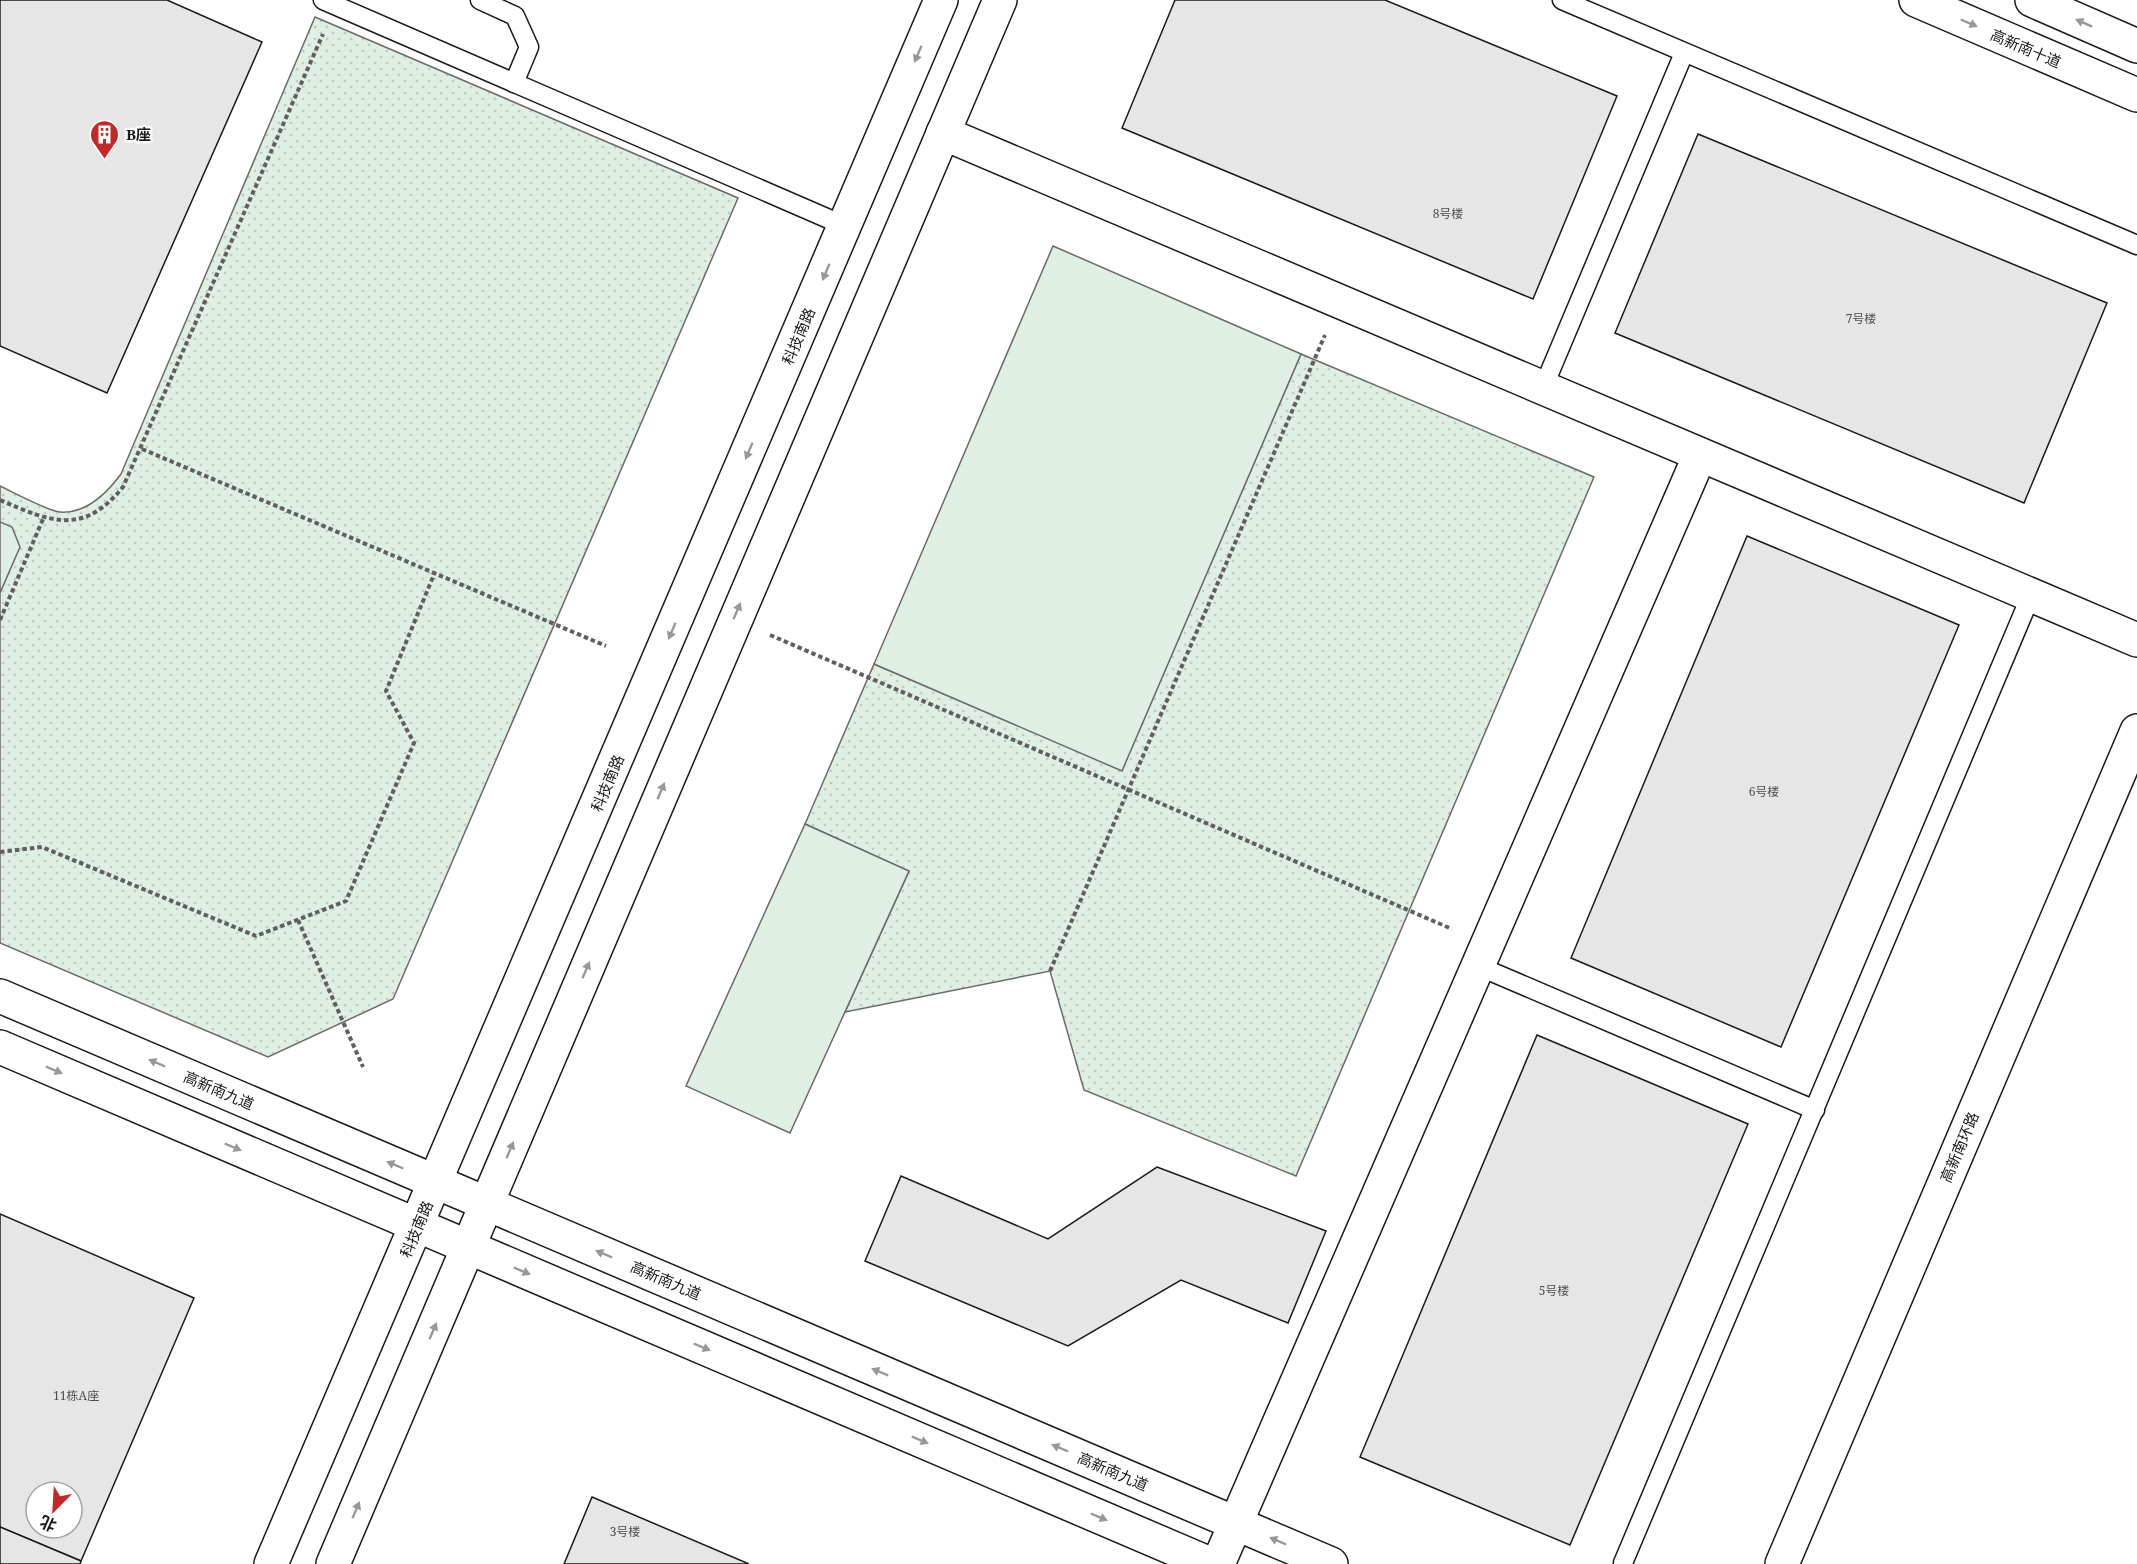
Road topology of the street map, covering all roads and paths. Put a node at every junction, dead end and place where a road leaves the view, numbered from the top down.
1 (480, 0) edge
2 (941, 0) edge
3 (1000, 0) edge
4 (1562, 0) edge
5 (1916, 0) edge
6 (2032, 0) edge
7 (329, 3) edge
8 (2137, 46) edge
9 (1684, 52) junction
10 (514, 83) junction
11 (2137, 95) edge
12 (943, 133) junction
13 (845, 226) junction
14 (2137, 245) edge
15 (1339, 302) junction
16 (1543, 388) junction
17 (142, 449) junction
18 (1700, 455) junction
19 (0, 500) edge
20 (43, 519) junction
21 (435, 572) junction
22 (2031, 595) junction
23 (734, 619) junction
24 (0, 620) edge
25 (2137, 640) edge
26 (606, 646) dead end
27 (2137, 731) edge
28 (1128, 790) junction
29 (0, 852) edge
30 (298, 920) junction
31 (1483, 955) junction
32 (1050, 971) dead end
33 (0, 996) edge
34 (0, 1047) edge
35 (363, 1067) dead end
36 (1815, 1110) junction
37 (437, 1182) junction
38 (487, 1204) junction
39 (418, 1226) junction
40 (468, 1248) junction
41 (1236, 1523) junction
42 (1623, 1563) edge
43 (271, 1564) edge
44 (333, 1564) edge
45 (1210, 1564) edge
46 (1218, 1564) edge
47 (1331, 1564) edge
48 (1782, 1564) edge

1 - 10 lane
2 -> 13 street, 科技南路
3 - 12 street
4 - 9 lane
5 -> 11 street, 高新南十道
8 -> 6 street
7 - 10 lane
7 - 17 path
9 - 14 lane
9 - 16 lane
10 - 13 lane
12 - 15 street
23 -> 12 street
13 -> 37 street, 科技南路
15 - 16 street
15 - 28 path
16 - 18 street
17 - 20 path
17 - 21 path
18 - 22 street
18 - 31 street
19 - 20 path
20 - 24 path
21 - 26 path
21 - 30 path
22 - 25 street
22 - 36 lane
23 - 28 path
38 -> 23 street
27 - 48 street, 高新南环路
28 - 31 path
28 - 32 path
29 - 30 path
30 - 35 path
31 - 36 lane
31 - 41 street
37 -> 33 street, 高新南九道
34 -> 39 street
36 - 42 lane
37 - 38 street, 高新南九道
37 - 39 street, 科技南路
38 - 40 street
41 -> 38 street, 高新南九道
39 - 40 street
39 - 43 street, 科技南路
44 -> 40 street
40 -> 45 street
41 - 46 street
47 -> 41 street, 高新南九道

